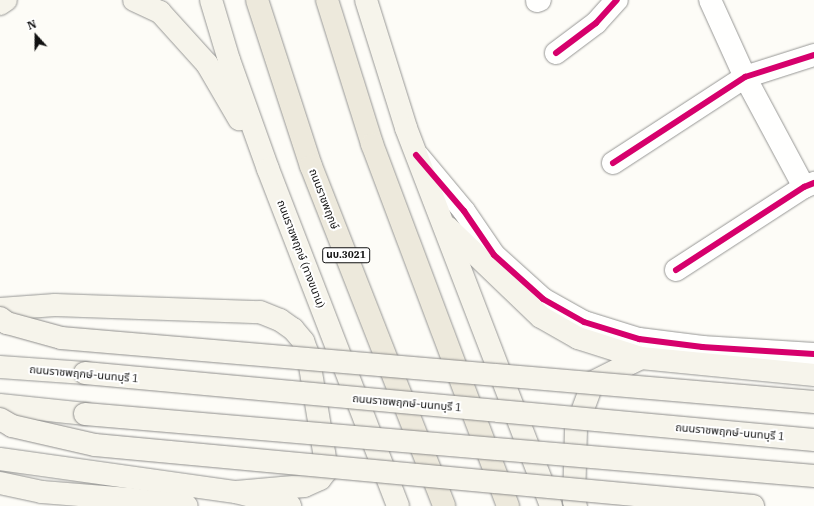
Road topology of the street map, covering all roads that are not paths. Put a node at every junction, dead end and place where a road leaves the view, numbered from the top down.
1 (6, 0) edge
2 (134, 0) edge
3 (211, 0) edge
4 (257, 0) edge
5 (327, 0) edge
6 (366, 0) edge
7 (617, 0) edge
8 (710, 0) edge
9 (0, 4) edge
10 (556, 53) dead end
11 (814, 55) edge
12 (745, 77) junction
13 (416, 155) junction
14 (613, 163) dead end
15 (268, 169) junction
16 (809, 185) edge
17 (442, 222) junction
18 (676, 270) dead end
19 (0, 309) edge
20 (0, 318) edge
21 (814, 354) edge
22 (641, 358) junction
23 (0, 367) edge
24 (814, 376) edge
25 (814, 402) edge
26 (0, 405) edge
27 (0, 419) edge
28 (814, 440) edge
29 (0, 459) edge
30 (814, 476) edge
31 (0, 483) edge
32 (236, 492) junction
33 (187, 506) edge
34 (290, 506) edge
35 (398, 506) edge
36 (444, 506) edge
37 (508, 506) edge
38 (551, 506) edge
39 (576, 506) edge
40 (753, 506) edge

1 - 9 main road
2 - 15 main road
3 - 15 main road, ถนนราชพฤกษ์ (ทางขนาน)
4 - 36 main road, ถนนราชพฤกษ์ / นบ.3021
5 - 37 main road
6 - 13 main road
7 - 10 street
8 - 12 street
11 - 12 street
12 - 14 street
12 - 16 street
13 - 17 main road
13 - 21 street
15 - 35 main road, ถนนราชพฤกษ์ (ทางขนาน)
16 - 18 street
17 - 22 main road
17 - 38 main road
19 - 32 main road
20 - 25 main road, bridge
22 - 24 main road
22 - 39 main road
23 - 28 main road, ถนนราชพฤกษ์-นนทบุรี 1, bridge
26 - 30 main road, bridge
27 - 40 main road, bridge
29 - 32 main road
31 - 33 main road
32 - 34 main road

